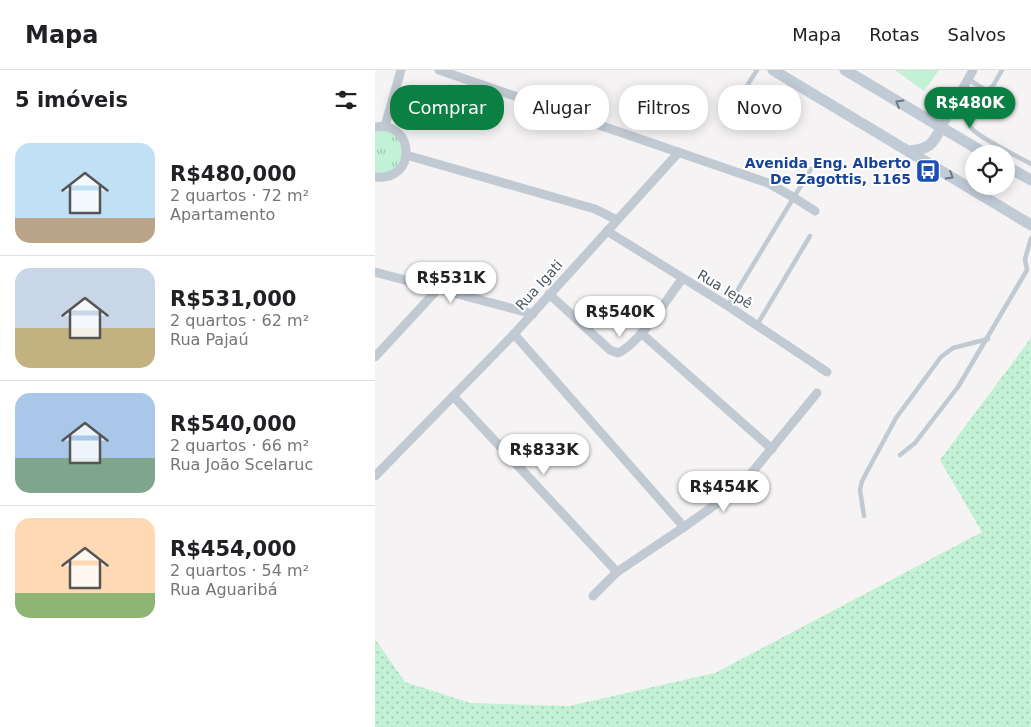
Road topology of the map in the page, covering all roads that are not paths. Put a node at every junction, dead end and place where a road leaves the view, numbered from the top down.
1 (401, 70) edge
2 (439, 70) edge
3 (757, 70) edge
4 (773, 70) edge
5 (845, 70) edge
6 (973, 70) edge
7 (1003, 70) edge
8 (968, 79) junction
9 (748, 85) edge
10 (958, 97) junction
11 (385, 126) junction
12 (375, 127) edge
13 (941, 128) junction
14 (970, 145) edge
15 (909, 150) junction
16 (679, 152) junction
17 (407, 155) junction
18 (1031, 164) edge
19 (811, 169) dead end
20 (1015, 171) edge
21 (375, 177) edge
22 (1031, 180) edge
23 (793, 197) junction
24 (815, 211) dead end
25 (617, 220) junction
26 (1031, 224) edge
27 (607, 231) junction
28 (810, 236) dead end
29 (1031, 238) edge
30 (1029, 271) edge
31 (375, 272) edge
32 (682, 279) junction
33 (438, 289) junction
34 (549, 294) junction
35 (728, 306) junction
36 (533, 314) junction
37 (757, 325) junction
38 (641, 333) junction
39 (513, 334) junction
40 (988, 339) junction
41 (375, 357) edge
42 (827, 372) dead end
43 (817, 393) dead end
44 (453, 396) junction
45 (772, 449) junction
46 (900, 455) dead end
47 (375, 476) edge
48 (864, 516) dead end
49 (685, 528) junction
50 (617, 572) junction
51 (593, 596) dead end

1 - 11 street
2 - 16 street
3 - 9 lane
4 - 15 main road
13 -> 5 main road
6 - 8 street
7 - 8 lane
8 - 10 street
10 - 13 street
10 - 18 lane
11 - 12 street
11 - 17 street
13 - 14 main road
13 - 15 main road
15 -> 26 main road
16 - 23 street
16 - 25 street, Rua Igati
17 - 21 street
17 - 25 street
19 - 23 lane
20 - 22 main road
23 - 24 street
23 - 35 lane
25 - 27 street, Rua Igati
27 - 32 street, Rua Iepê
27 - 34 street, Rua Igati
28 - 37 lane
29 - 30 lane
30 - 40 lane
31 - 33 street
32 - 35 street, Rua Iepê
32 - 38 street
33 - 36 street
33 - 41 street
34 - 36 street, Rua Igati
34 - 38 street
35 - 37 street, Rua Iepê
36 - 39 street, Rua Igati
37 - 42 street, Rua Iepê
38 - 45 street
39 - 44 street, Rua Igati
39 - 49 street
40 - 46 lane
40 - 48 lane
43 - 45 street
44 - 47 street, Rua Igati
44 - 50 street
45 - 49 street
49 - 50 street
50 - 51 street

